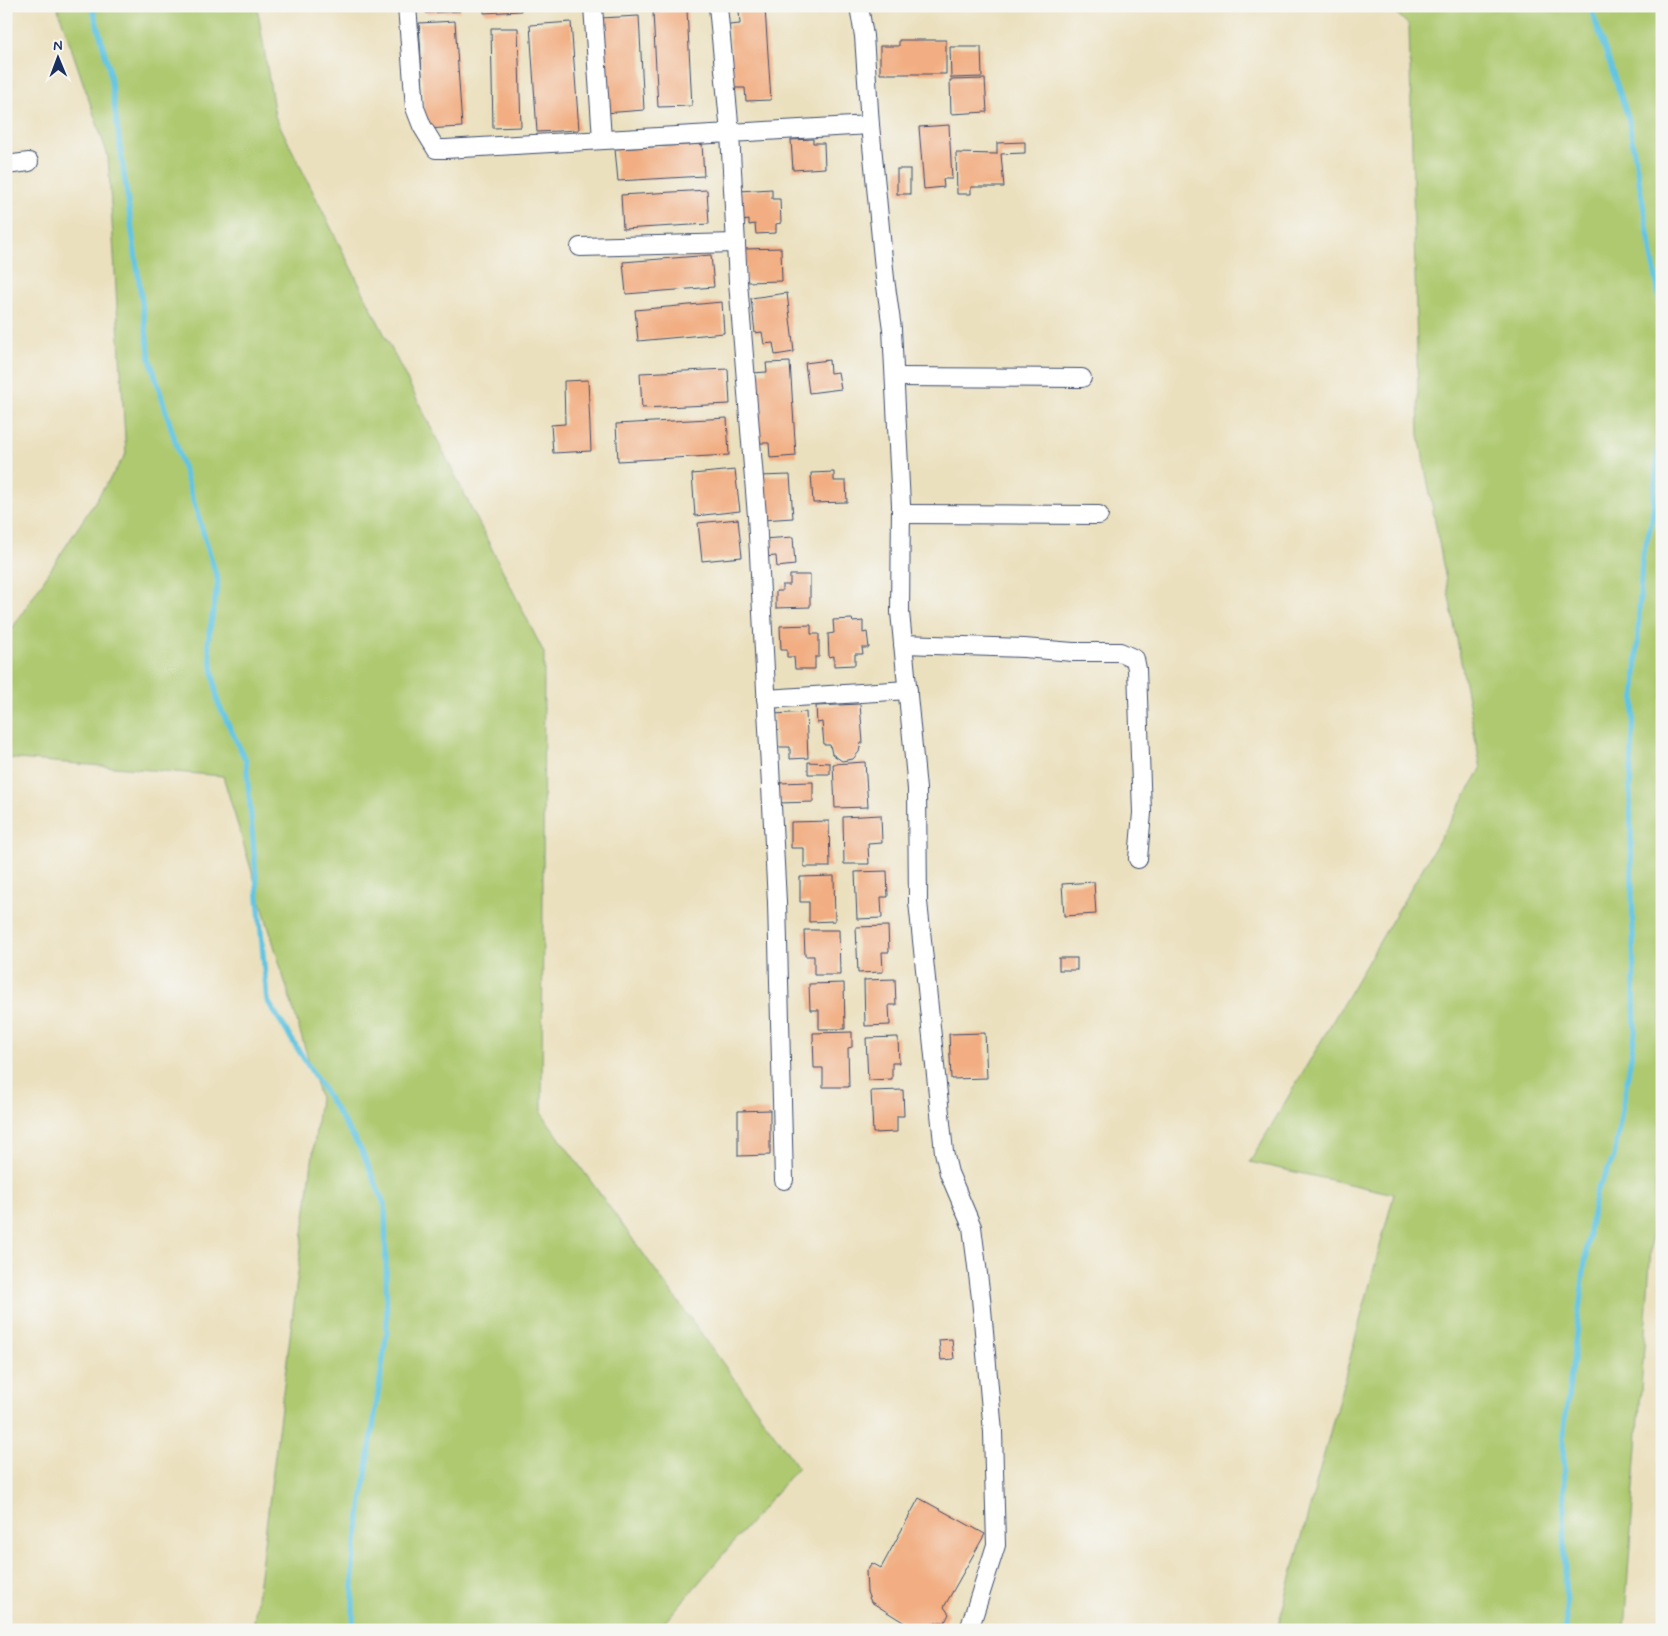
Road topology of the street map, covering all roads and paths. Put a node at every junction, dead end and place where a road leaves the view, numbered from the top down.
1 (407, 6) edge
2 (593, 6) edge
3 (718, 6) edge
4 (859, 6) edge
5 (870, 125) junction
6 (730, 133) junction
7 (602, 139) junction
8 (29, 162) dead end
9 (6, 165) edge
10 (736, 243) junction
11 (580, 247) dead end
12 (895, 378) junction
13 (1082, 378) dead end
14 (901, 514) junction
15 (1099, 515) dead end
16 (903, 644) junction
17 (908, 690) junction
18 (766, 699) junction
19 (1138, 859) dead end
20 (784, 1180) dead end
21 (969, 1630) edge

1 - 7 street
2 - 7 street
3 - 6 street
4 - 5 street
5 - 6 street
5 - 12 street
6 - 7 street
6 - 10 street
8 - 9 street
10 - 11 street
10 - 18 street
12 - 13 street
12 - 14 street
14 - 15 street
14 - 16 street
16 - 17 street
16 - 19 street
17 - 18 street
17 - 21 street
18 - 20 street

